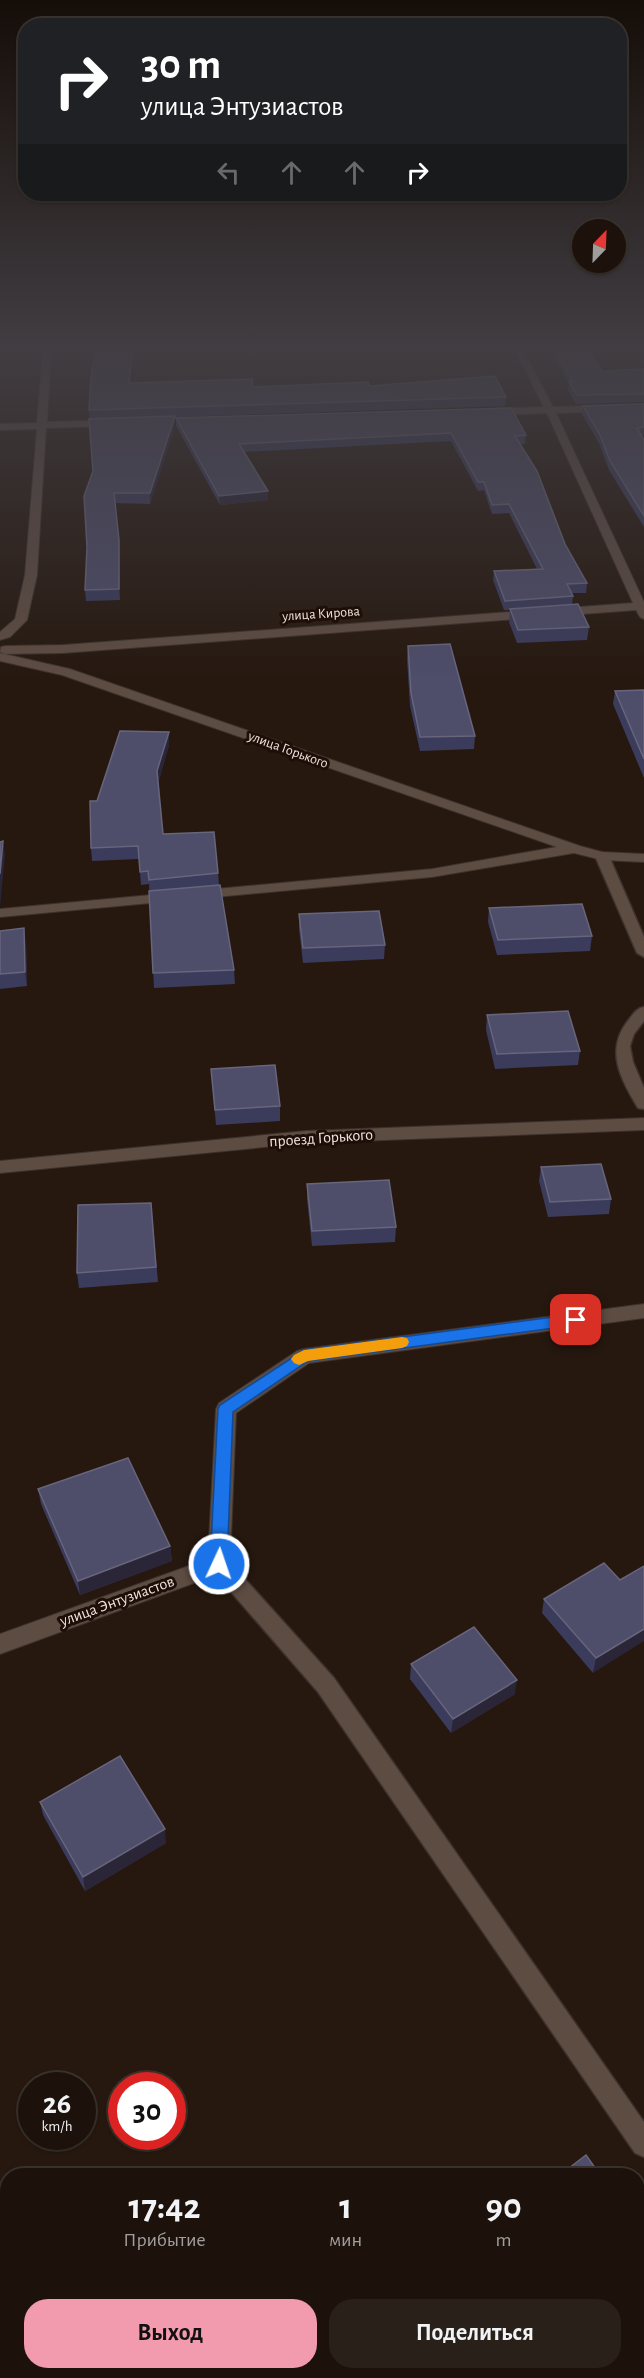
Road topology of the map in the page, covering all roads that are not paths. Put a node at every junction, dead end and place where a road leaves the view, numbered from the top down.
1 (38, 461) edge
2 (574, 461) edge
3 (642, 609) edge
4 (0, 636) edge
5 (0, 650) edge
6 (0, 657) edge
7 (574, 849) junction
8 (602, 856) junction
9 (644, 858) edge
10 (0, 913) edge
11 (644, 953) edge
12 (644, 1011) edge
13 (644, 1104) edge
14 (644, 1124) edge
15 (0, 1167) edge
16 (644, 1311) edge
17 (219, 1564) junction
18 (0, 1644) edge
19 (644, 2144) edge

1 - 4 street
2 - 3 street
3 - 5 street, улица Кирова
6 - 7 street, улица Горького
7 - 8 street, улица Горького
7 - 10 street, улица Горького
8 - 9 street, улица Горького
8 - 11 lane
12 - 13 lane
14 - 15 street, проезд Горького
16 - 17 street
17 - 18 street, улица Энтузиастов
17 - 19 lane

